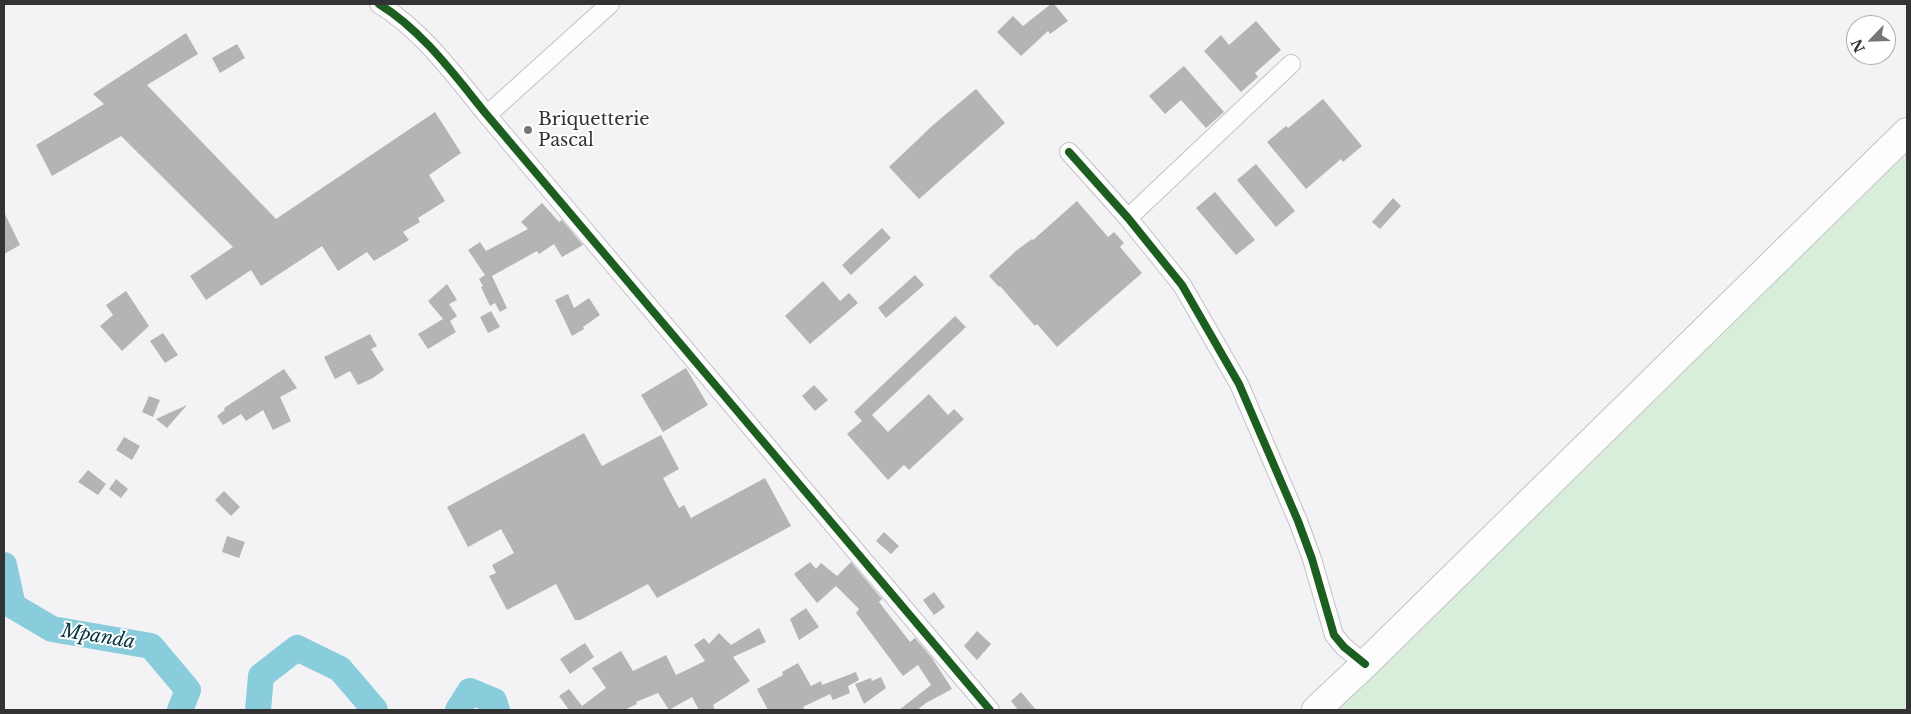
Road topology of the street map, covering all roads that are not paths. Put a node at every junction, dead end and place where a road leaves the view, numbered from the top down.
1 (379, 4) edge
2 (610, 4) edge
3 (1291, 64) dead end
4 (487, 115) junction
5 (1907, 132) edge
6 (1069, 152) dead end
7 (1128, 218) junction
8 (1365, 664) junction
9 (990, 710) edge
10 (1316, 710) edge

1 - 4 street
2 - 4 street
3 - 7 street
4 - 9 street
5 - 8 main road
6 - 7 street
7 - 8 street
8 - 10 main road

